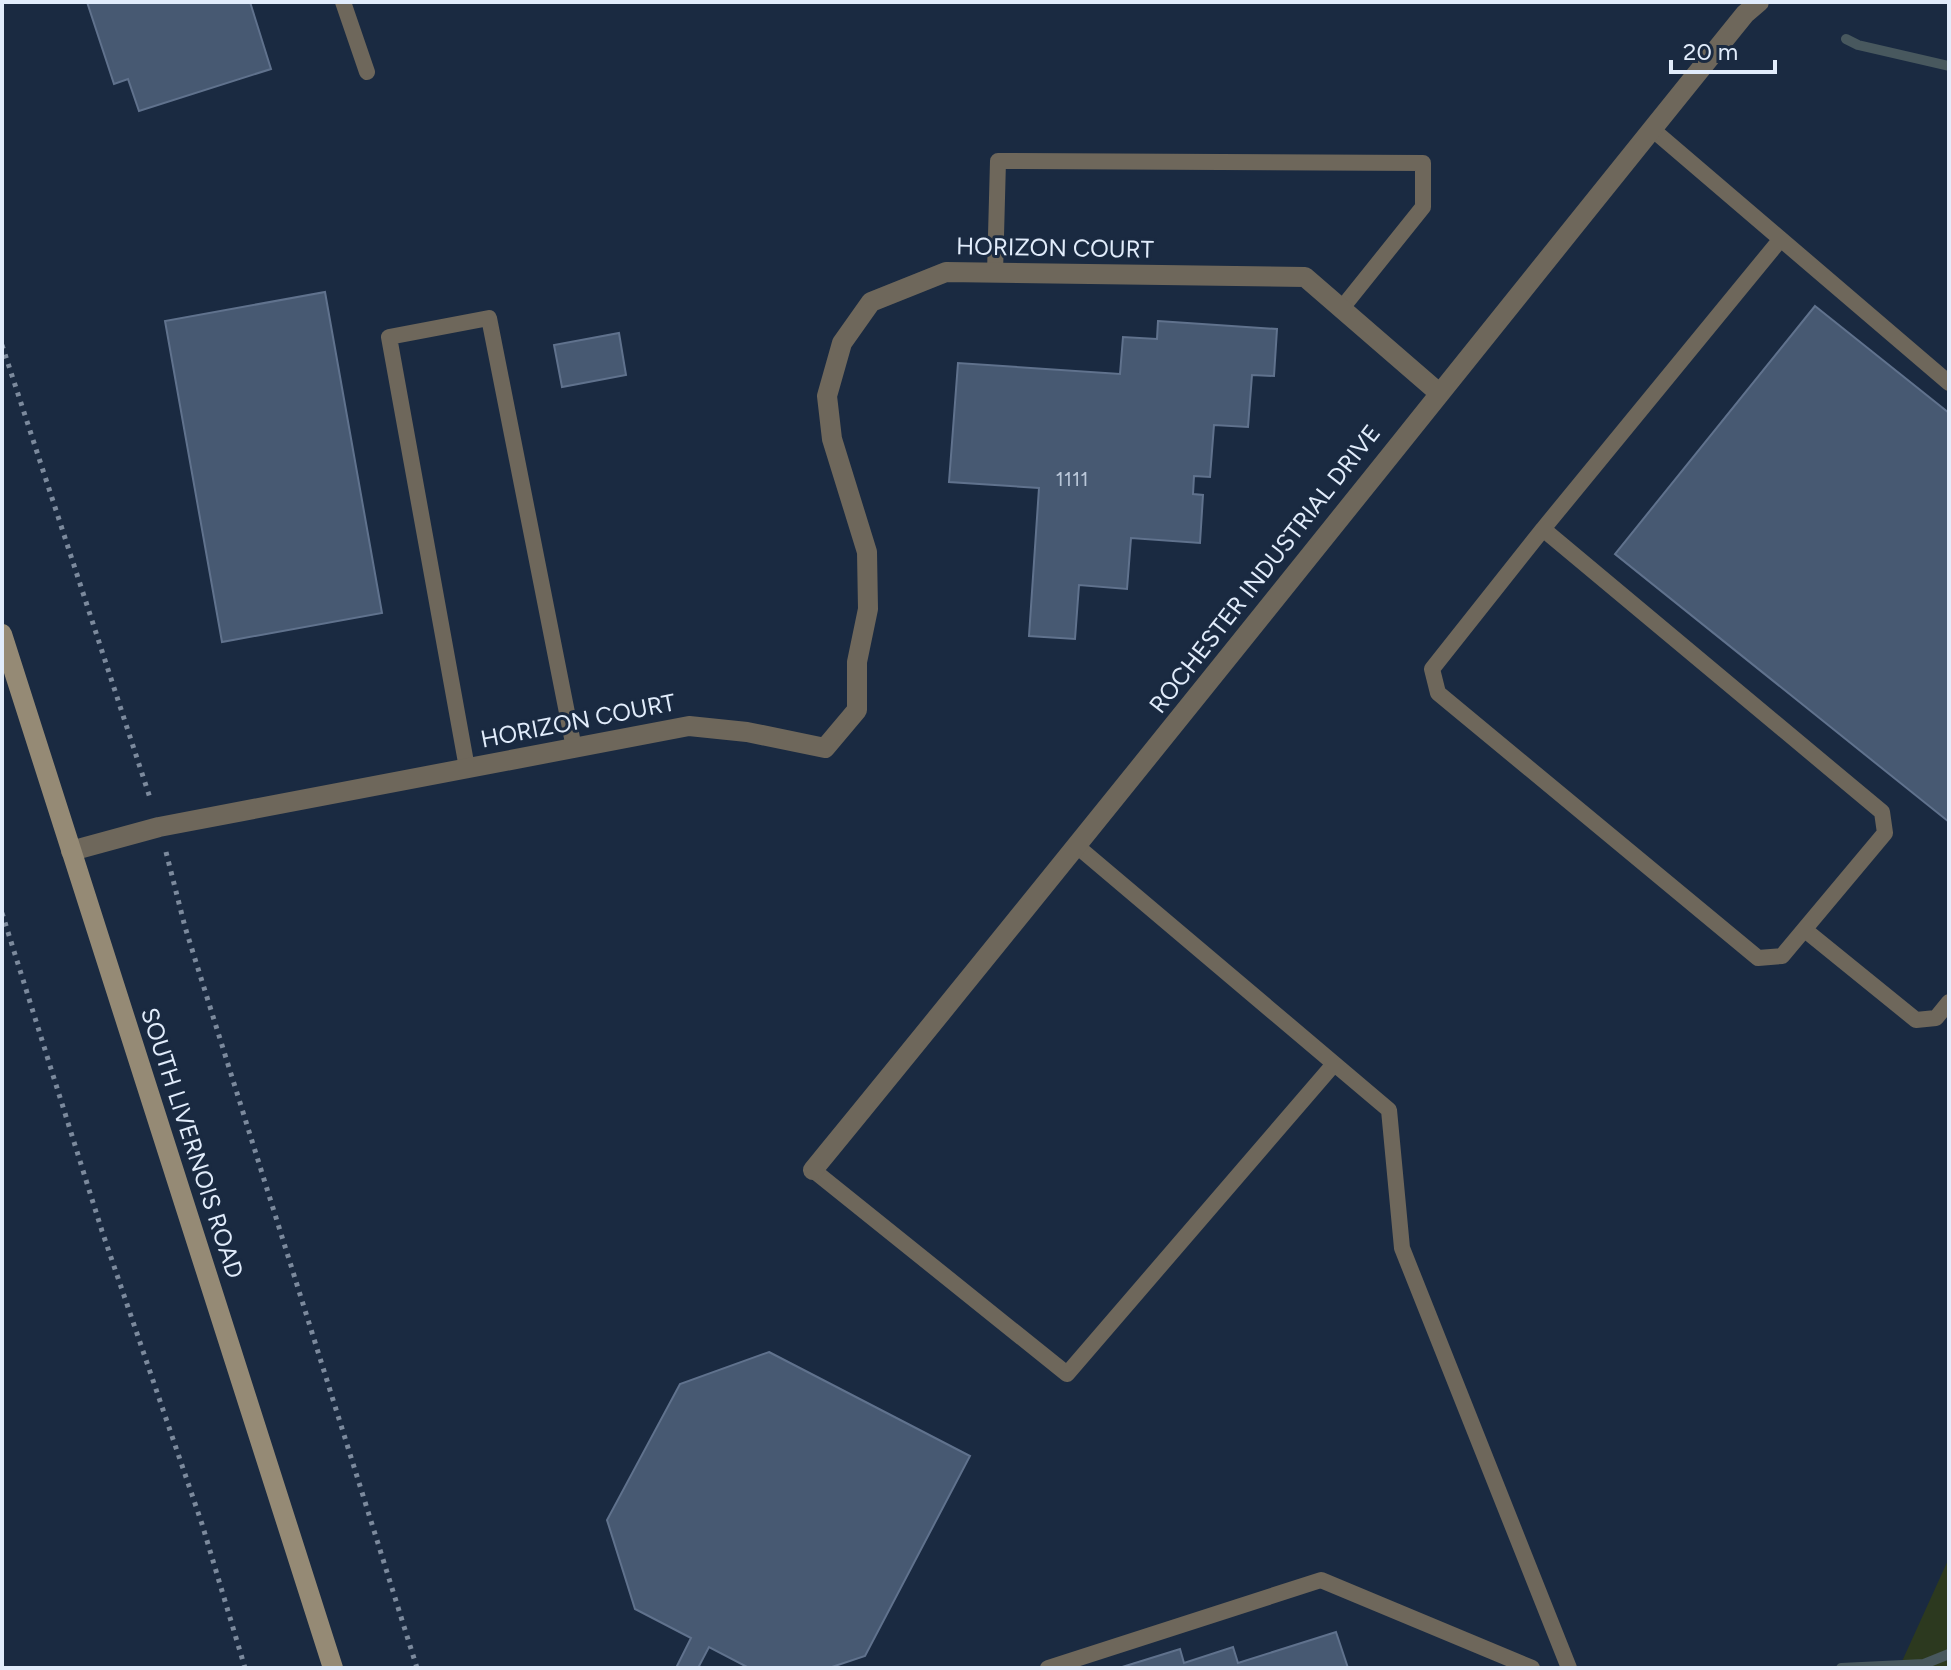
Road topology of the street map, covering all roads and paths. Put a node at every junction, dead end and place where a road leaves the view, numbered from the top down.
1 (343, 2) edge
2 (1759, 2) edge
3 (367, 72) dead end
4 (1652, 129) junction
5 (1780, 240) junction
6 (995, 273) junction
7 (1342, 308) junction
8 (2, 345) edge
9 (1949, 383) edge
10 (1439, 393) junction
11 (1543, 529) junction
12 (2, 634) edge
13 (574, 748) junction
14 (467, 768) junction
15 (159, 827) junction
16 (1078, 847) junction
17 (71, 851) junction
18 (2, 913) edge
19 (1805, 930) junction
20 (1949, 1002) edge
21 (1334, 1064) junction
22 (813, 1170) joint
23 (245, 1668) edge
24 (333, 1668) edge
25 (417, 1668) edge
26 (1048, 1668) edge
27 (1532, 1668) edge
28 (1569, 1668) edge

1 - 3 lane
2 - 4 street, ROCHESTER INDUSTRIAL DRIVE
4 - 5 lane
4 - 10 street, ROCHESTER INDUSTRIAL DRIVE
5 - 9 lane
5 - 11 lane
6 - 7 street, HORIZON COURT
6 - 7 lane
6 - 13 street, HORIZON COURT
7 - 10 street, HORIZON COURT
8 - 15 path
10 - 16 street, ROCHESTER INDUSTRIAL DRIVE
11 - 19 lane
11 - 19 lane
12 - 17 main road, SOUTH LIVERNOIS ROAD
13 - 14 street, HORIZON COURT
13 - 14 lane
14 - 15 street, HORIZON COURT
15 - 17 street, HORIZON COURT
15 - 25 path
16 - 21 lane
16 - 22 street, ROCHESTER INDUSTRIAL DRIVE
17 - 24 main road, SOUTH LIVERNOIS ROAD
18 - 23 path
19 - 20 lane
21 - 22 lane
21 - 28 lane
26 - 27 lane

